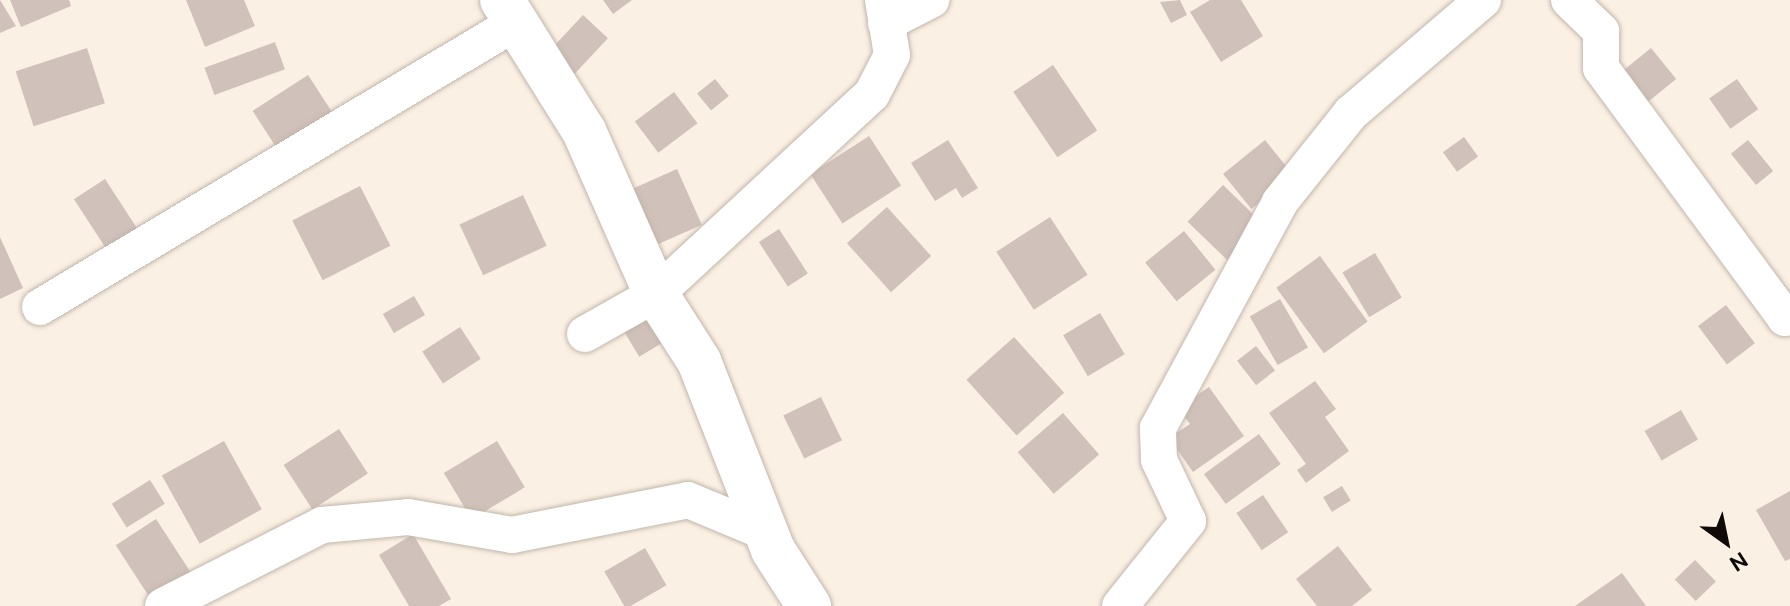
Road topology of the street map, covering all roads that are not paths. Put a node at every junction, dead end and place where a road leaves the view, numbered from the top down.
1 (931, 0) edge
2 (1483, 0) edge
3 (1569, 0) edge
4 (510, 11) edge
5 (884, 12) edge
6 (656, 294) junction
7 (40, 307) dead end
8 (1790, 313) edge
9 (585, 334) dead end
10 (765, 532) junction
11 (163, 606) edge
12 (809, 606) edge
13 (1120, 606) edge

1 - 5 street
2 - 13 street
3 - 8 street
4 - 6 main road
4 - 7 street
5 - 6 street
6 - 9 street
6 - 10 main road
10 - 11 street
10 - 12 main road

